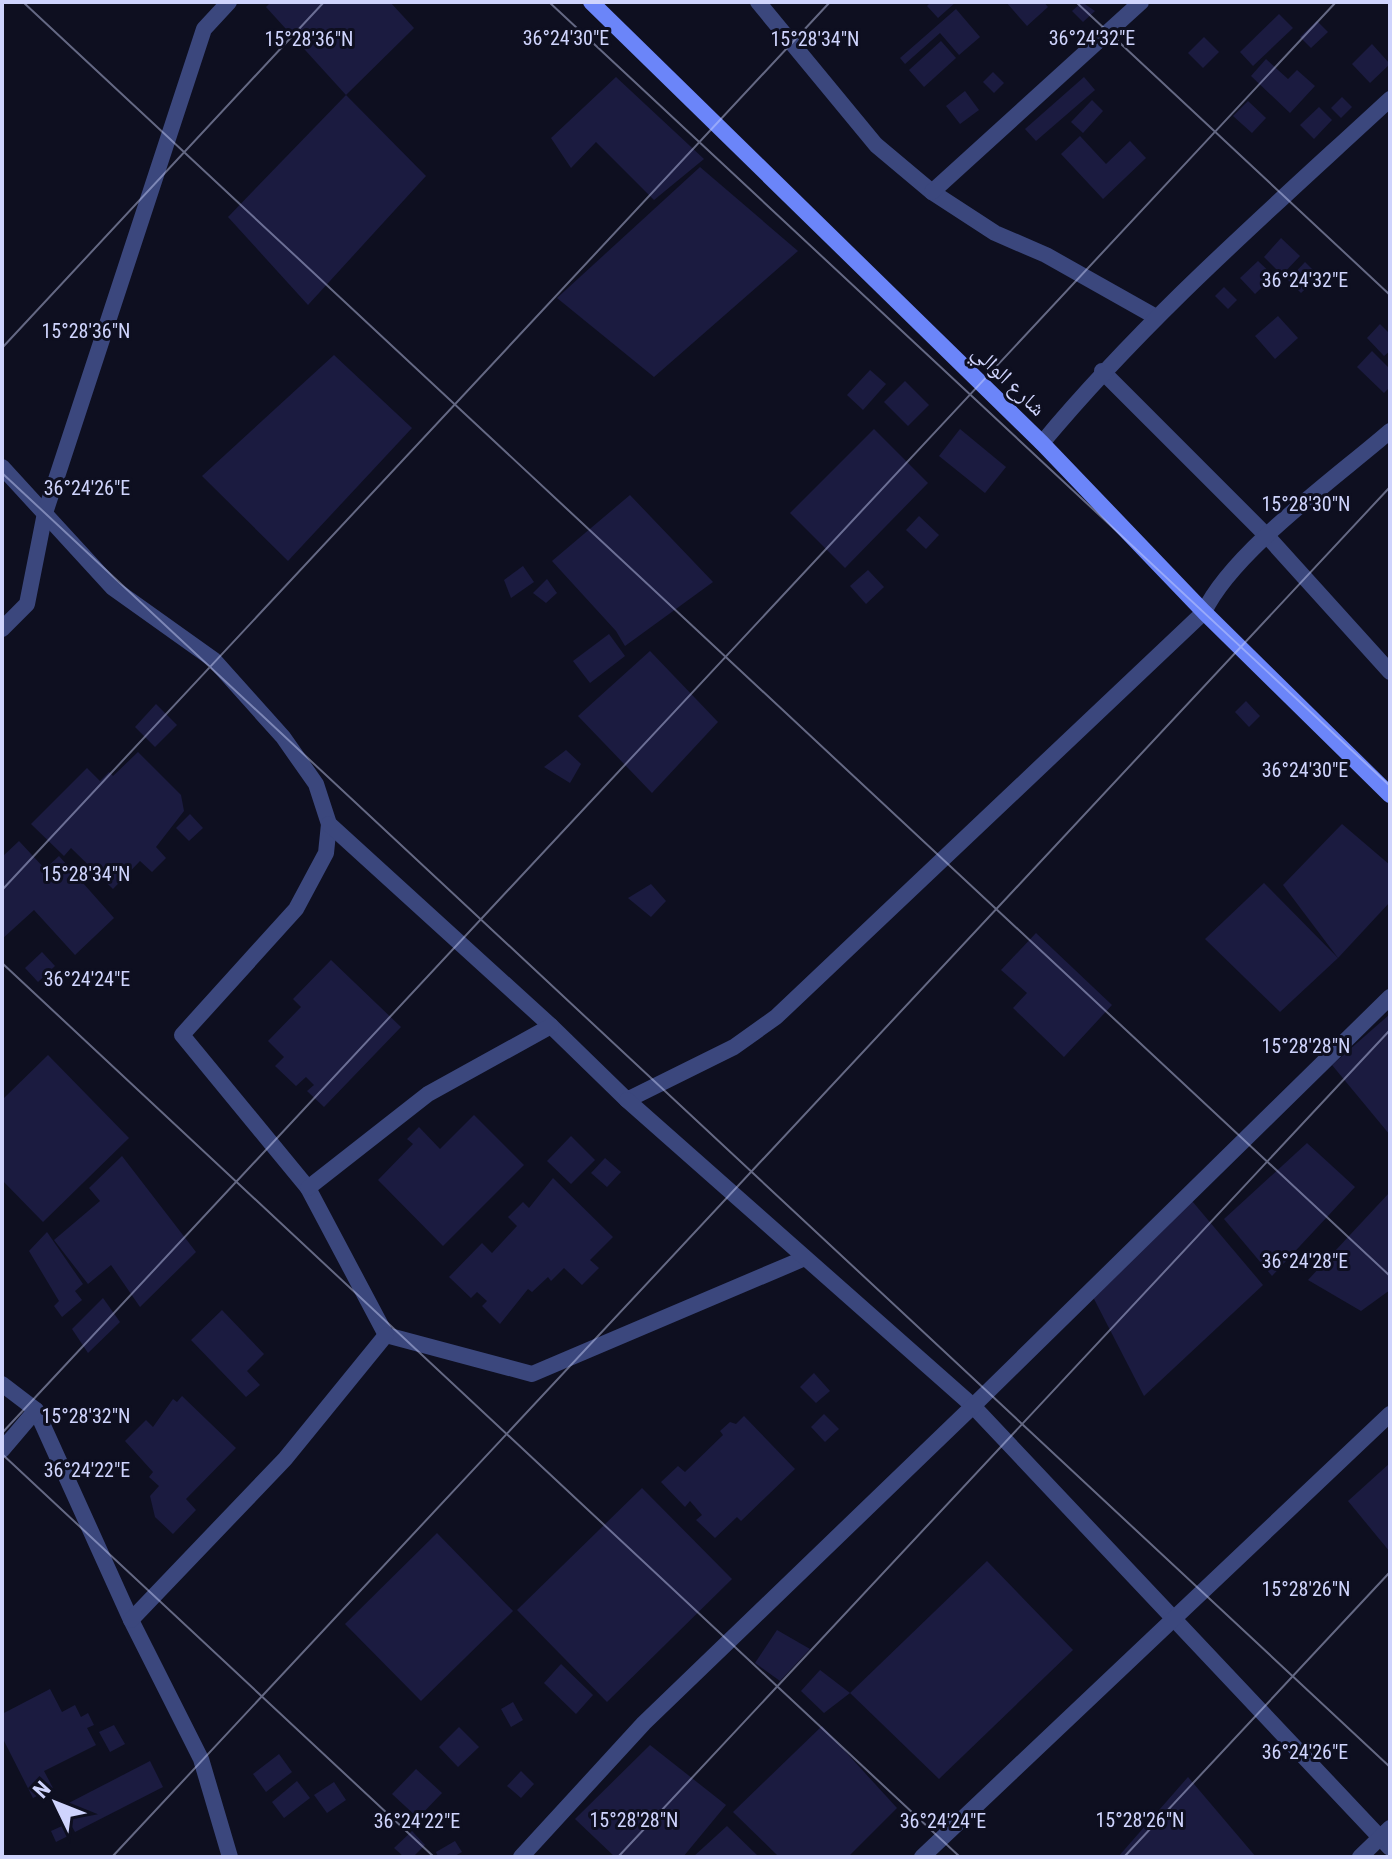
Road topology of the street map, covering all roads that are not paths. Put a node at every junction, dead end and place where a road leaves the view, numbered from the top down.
1 (229, 2) edge
2 (591, 2) edge
3 (1141, 2) edge
4 (767, 5) edge
5 (1390, 99) edge
6 (932, 192) junction
7 (1156, 317) junction
8 (1102, 371) junction
9 (1390, 431) edge
10 (1042, 443) junction
11 (2, 467) edge
12 (45, 513) junction
13 (1268, 537) junction
14 (1204, 612) junction
15 (2, 629) edge
16 (1390, 672) edge
17 (1390, 795) edge
18 (329, 824) junction
19 (1390, 997) edge
20 (551, 1026) junction
21 (627, 1100) junction
22 (308, 1188) junction
23 (805, 1258) junction
24 (386, 1335) junction
25 (2, 1384) edge
26 (973, 1406) junction
27 (36, 1410) junction
28 (1390, 1414) edge
29 (2, 1450) edge
30 (1173, 1618) junction
31 (131, 1620) junction
32 (1387, 1838) edge
33 (230, 1857) edge
34 (521, 1857) edge
35 (922, 1857) edge
36 (1360, 1857) edge

1 - 12 street
2 - 10 main road, شارع الوالي
3 - 6 street
4 - 6 street
5 - 7 street
6 - 7 street
7 - 8 street
8 - 10 street
8 - 13 street
9 - 13 street
10 - 14 main road, شارع الوالي
11 - 12 street
12 - 15 street
12 - 18 street
13 - 14 street
13 - 16 street
14 - 17 main road, شارع الوالي
14 - 21 street
18 - 20 street
18 - 22 street
19 - 26 street
20 - 21 street
20 - 22 street
21 - 23 street
22 - 24 street
23 - 24 street
23 - 26 street
24 - 31 street
25 - 27 street
26 - 30 street
26 - 34 street
27 - 29 street
27 - 31 street
28 - 30 street
30 - 32 street
30 - 35 street
31 - 33 street
32 - 36 street

